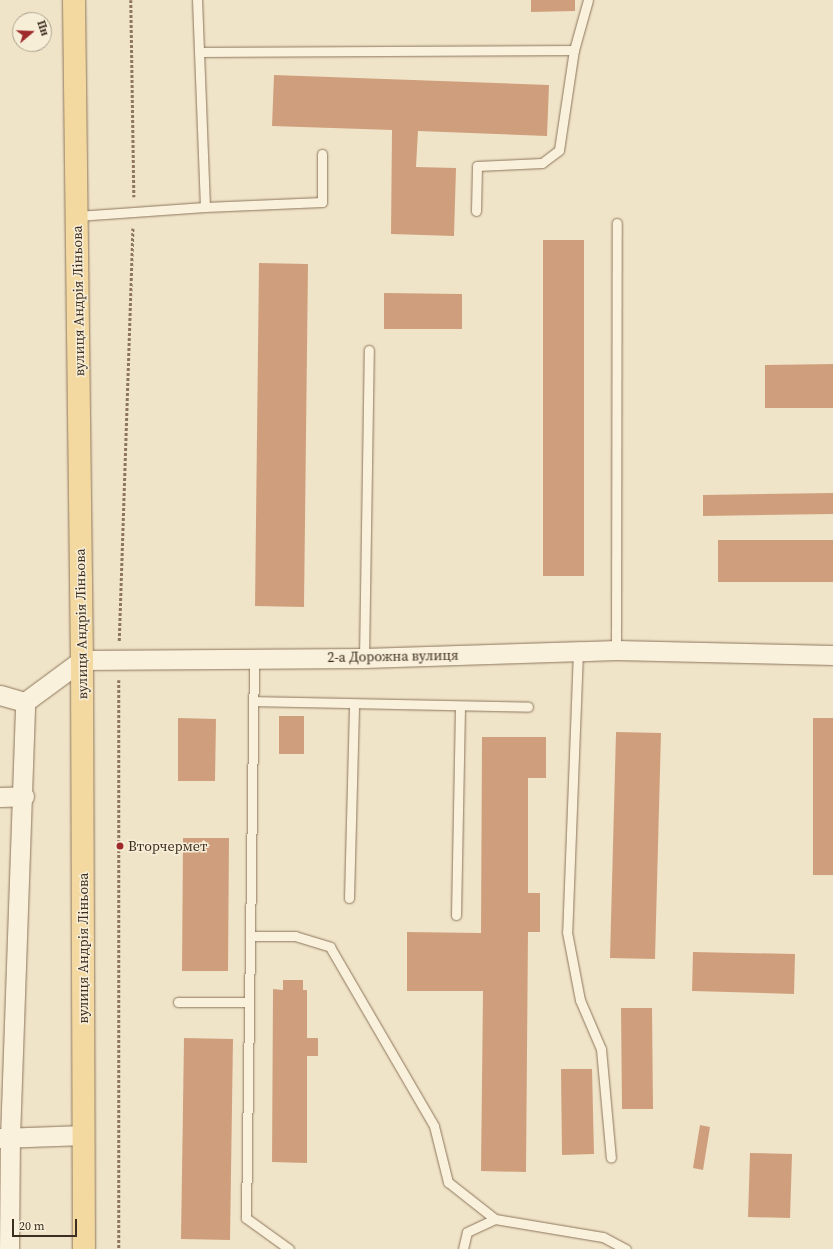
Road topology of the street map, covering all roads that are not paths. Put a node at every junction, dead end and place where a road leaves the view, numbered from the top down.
1 (74, 0) edge
2 (197, 0) edge
3 (588, 0) edge
4 (574, 50) junction
5 (199, 52) junction
6 (322, 154) dead end
7 (204, 207) junction
8 (476, 211) dead end
9 (77, 216) junction
10 (617, 224) dead end
11 (369, 350) dead end
12 (616, 650) junction
13 (578, 651) junction
14 (833, 655) edge
15 (364, 658) junction
16 (254, 659) junction
17 (82, 660) junction
18 (0, 695) edge
19 (253, 701) junction
20 (25, 702) junction
21 (354, 704) junction
22 (460, 706) junction
23 (528, 707) dead end
24 (24, 796) junction
25 (0, 797) edge
26 (350, 898) dead end
27 (456, 915) dead end
28 (250, 936) junction
29 (178, 1002) dead end
30 (249, 1002) junction
31 (84, 1135) junction
32 (5, 1138) edge
33 (611, 1158) dead end
34 (495, 1219) junction
35 (9, 1249) edge
36 (84, 1249) edge
37 (289, 1249) edge
38 (463, 1249) edge
39 (626, 1249) edge

1 - 9 main road, вулиця Андрія Ліньова
2 - 5 lane
3 - 4 lane
4 - 5 lane
4 - 8 lane
5 - 7 lane
6 - 7 lane
7 - 9 lane
9 - 17 main road, вулиця Андрія Ліньова
10 - 12 lane
11 - 15 lane
12 - 13 street, 2-а Дорожна вулиця
12 - 14 street, 2-а Дорожна вулиця
13 - 15 street, 2-а Дорожна вулиця
13 - 33 lane
15 - 16 street, 2-а Дорожна вулиця
16 - 17 street, 2-а Дорожна вулиця
16 - 19 lane
17 - 20 street
17 - 31 main road, вулиця Андрія Ліньова
18 - 20 street
19 - 21 lane
19 - 28 lane
20 - 24 street
21 - 22 lane
21 - 26 lane
22 - 23 lane
22 - 27 lane
24 - 25 street
24 - 32 street
28 - 30 lane
28 - 34 lane
29 - 30 lane
30 - 37 lane
31 - 32 street
31 - 36 main road, вулиця Андрія Ліньова
32 - 35 street
34 - 38 lane
34 - 39 lane

